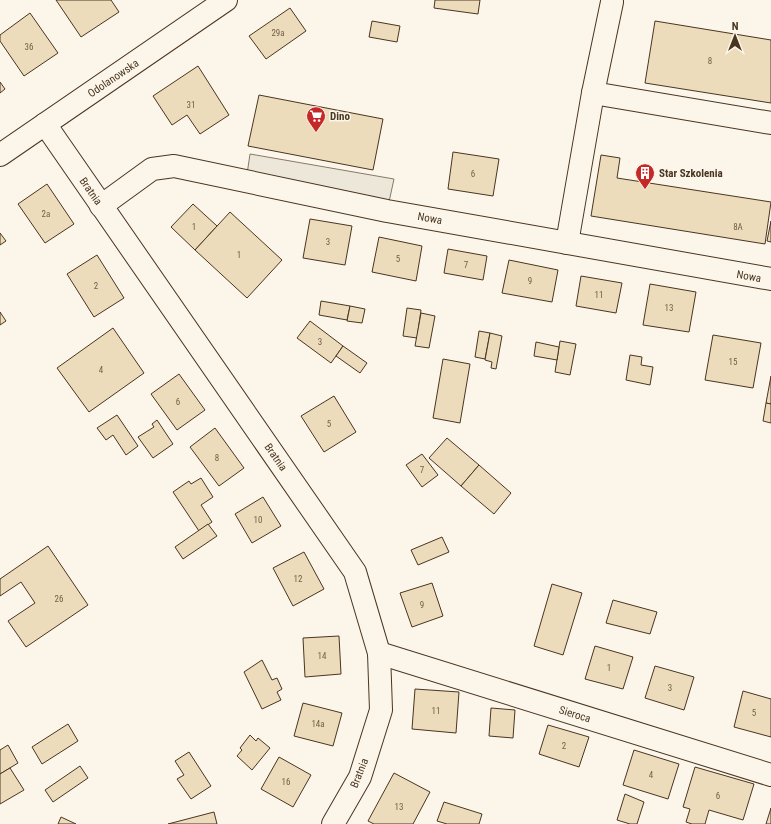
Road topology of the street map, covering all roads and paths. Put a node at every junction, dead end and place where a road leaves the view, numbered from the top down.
1 (226, 0) edge
2 (612, 2) dead end
3 (593, 93) junction
4 (771, 123) edge
5 (45, 124) junction
6 (0, 155) edge
7 (101, 206) junction
8 (566, 243) junction
9 (771, 279) edge
10 (379, 653) junction
11 (771, 775) edge
12 (333, 824) edge

1 - 5 street, Odolanowska
2 - 3 street
3 - 4 street
3 - 8 street
5 - 6 street, Odolanowska
5 - 7 street, Bratnia
7 - 8 street, Nowa
7 - 10 street, Bratnia
8 - 9 street, Nowa
10 - 11 street, Sieroca
10 - 12 street, Bratnia

